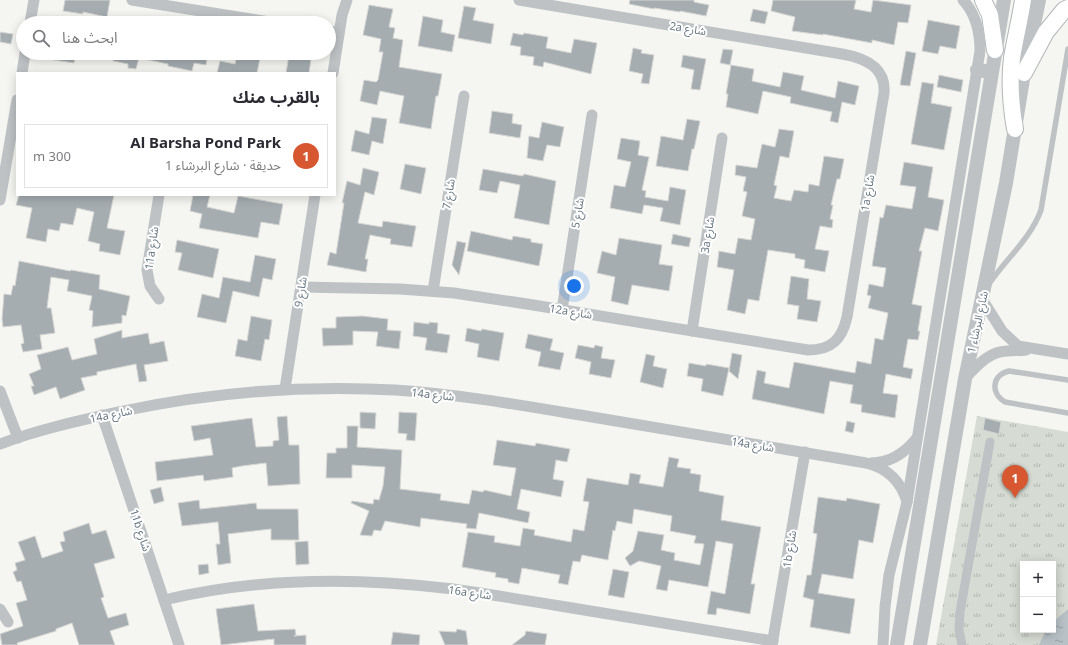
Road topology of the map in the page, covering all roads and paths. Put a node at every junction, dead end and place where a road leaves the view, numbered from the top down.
1 (34, 0) edge
2 (132, 0) edge
3 (347, 0) edge
4 (519, 0) edge
5 (963, 0) edge
6 (983, 0) edge
7 (1004, 0) edge
8 (1022, 0) edge
9 (1038, 0) edge
10 (1068, 8) edge
11 (31, 16) edge
12 (232, 16) edge
13 (336, 27) edge
14 (1068, 49) edge
15 (995, 50) junction
16 (857, 57) joint
17 (24, 60) edge
18 (334, 60) edge
19 (977, 70) junction
20 (22, 72) edge
21 (334, 72) edge
22 (991, 72) junction
23 (1024, 72) junction
24 (464, 96) dead end
25 (16, 112) edge
26 (592, 115) dead end
27 (1015, 129) junction
28 (14, 136) edge
29 (722, 138) dead end
30 (159, 196) edge
31 (315, 196) edge
32 (0, 200) edge
33 (301, 287) junction
34 (433, 291) junction
35 (982, 296) junction
36 (159, 299) dead end
37 (562, 310) junction
38 (692, 331) junction
39 (837, 340) joint
40 (1036, 349) junction
41 (1068, 354) edge
42 (965, 378) junction
43 (1068, 380) edge
44 (285, 389) junction
45 (0, 391) edge
46 (1068, 413) edge
47 (102, 415) junction
48 (935, 416) junction
49 (917, 437) junction
50 (18, 438) junction
51 (990, 442) dead end
52 (0, 444) edge
53 (805, 452) junction
54 (866, 463) junction
55 (907, 502) junction
56 (164, 600) junction
57 (0, 608) edge
58 (8, 622) dead end
59 (773, 643) edge
60 (179, 645) edge
61 (883, 645) edge
62 (897, 645) edge
63 (920, 645) edge
64 (962, 645) edge

1 - 11 street
2 - 12 street
3 - 13 street
4 - 16 street, 2a شارع
5 - 19 street
6 - 15 main road
7 - 15 street
8 - 27 main road
9 - 23 street, شارع البرشاء 1
10 - 23 main road
14 - 35 lane
15 - 22 street
16 - 39 street, 1a شارع
17 - 20 street
18 - 21 street
19 - 22 street
19 - 49 street
22 - 48 street
23 - 27 street, شارع البرشاء 1
24 - 34 street, شارع 7
25 - 28 street
26 - 37 street, شارع 5
27 - 35 street, شارع البرشاء 1
28 - 32 street
29 - 38 street, 3a شارع
30 - 36 street, 11a شارع
31 - 33 street, شارع 9
33 - 34 street, 12a شارع
33 - 44 street, شارع 9
34 - 37 street, 12a شارع
35 - 40 street
35 - 42 street, شارع البرشاء 1
37 - 38 street, 12a شارع
38 - 39 street, 12a شارع
40 - 41 street
40 - 42 street
42 - 63 street, شارع البرشاء 1
43 - 46 lane
44 - 47 street, 14a شارع
44 - 53 street, 14a شارع
45 - 50 street
47 - 50 street, 14a شارع
47 - 56 street, 11b شارع
48 - 49 street, 14a شارع
48 - 62 street
49 - 54 street, 14a شارع
49 - 55 street
50 - 52 street, 14a شارع
51 - 64 street
53 - 54 street, 14a شارع
53 - 59 street, 1b شارع
54 - 55 street, 14a شارع
55 - 61 street
56 - 59 street, 16a شارع
56 - 60 street, 11b شارع
57 - 58 street

